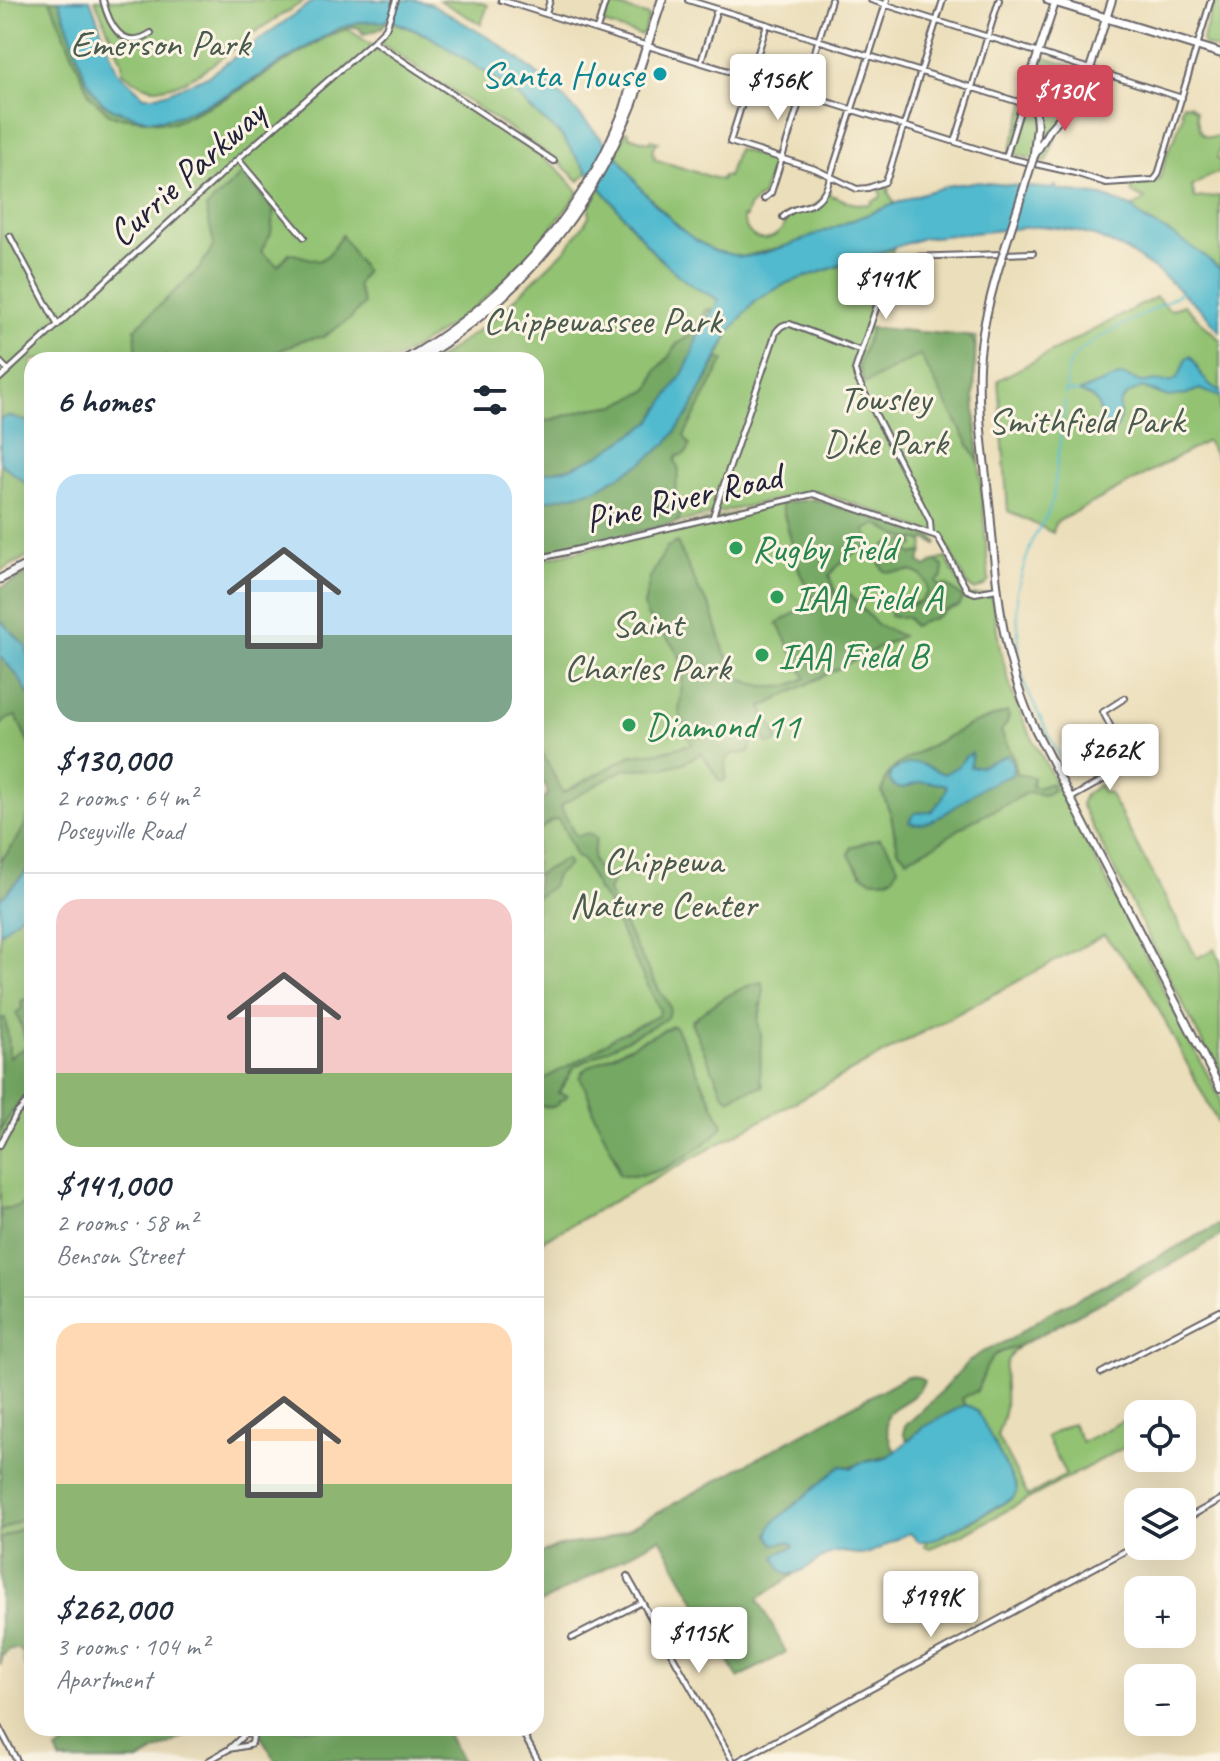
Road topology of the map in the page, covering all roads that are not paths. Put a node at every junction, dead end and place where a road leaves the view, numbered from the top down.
1 (103, 0) edge
2 (396, 0) edge
3 (501, 0) edge
4 (550, 0) edge
5 (606, 0) edge
6 (662, 0) edge
7 (688, 0) edge
8 (831, 0) edge
9 (871, 0) edge
10 (943, 0) edge
11 (999, 0) edge
12 (1112, 0) edge
13 (1211, 0) edge
14 (1053, 1) edge
15 (887, 2) edge
16 (717, 9) junction
17 (546, 14) junction
18 (1106, 18) junction
19 (937, 21) junction
20 (767, 24) junction
21 (597, 29) junction
22 (151, 33) dead end
23 (987, 36) junction
24 (818, 40) junction
25 (373, 41) junction
26 (647, 46) junction
27 (1197, 46) junction
28 (1040, 53) junction
29 (1220, 53) edge
30 (870, 56) junction
31 (701, 62) junction
32 (1090, 70) junction
33 (921, 72) junction
34 (1032, 72) junction
35 (750, 78) junction
36 (971, 88) junction
37 (802, 94) junction
38 (1182, 98) junction
39 (1022, 103) junction
40 (853, 110) junction
41 (904, 126) junction
42 (955, 142) junction
43 (1034, 156) junction
44 (1006, 157) junction
45 (782, 158) junction
46 (238, 159) junction
47 (554, 161) dead end
48 (832, 176) junction
49 (582, 198) junction
50 (764, 199) dead end
51 (783, 217) dead end
52 (10, 236) dead end
53 (304, 237) dead end
54 (1033, 253) dead end
55 (57, 324) junction
56 (861, 351) junction
57 (27, 352) edge
58 (417, 352) edge
59 (430, 352) edge
60 (24, 355) edge
61 (0, 362) edge
62 (8, 370) junction
63 (0, 378) edge
64 (713, 516) junction
65 (931, 534) junction
66 (544, 557) edge
67 (24, 566) edge
68 (0, 579) edge
69 (997, 589) junction
70 (1125, 698) dead end
71 (1071, 798) junction
72 (1220, 1088) edge
73 (24, 1106) edge
74 (0, 1145) edge
75 (1220, 1311) edge
76 (1101, 1373) dead end
77 (1220, 1500) edge
78 (1196, 1513) edge
79 (1124, 1552) edge
80 (627, 1576) dead end
81 (642, 1602) junction
82 (572, 1638) dead end
83 (0, 1729) edge
84 (243, 1736) edge
85 (252, 1736) edge
86 (524, 1736) edge
87 (229, 1749) junction
88 (17, 1761) edge
89 (208, 1761) edge
90 (538, 1761) edge
91 (735, 1761) edge

1 - 22 street
2 - 25 street, Currie Parkway
3 - 17 street
4 - 17 street
5 - 21 street
6 - 26 highway
7 - 16 street
8 - 24 street
9 - 15 street
10 - 19 street
11 - 23 street
12 - 18 main road
13 - 27 street
14 - 18 highway
14 - 28 main road
15 - 19 street
15 - 30 street
16 - 20 street
16 - 31 street
17 - 21 street
18 - 27 highway
18 - 32 main road
19 - 23 street
19 - 33 street
20 - 24 street
20 - 35 street
21 - 26 street
23 - 28 street
23 - 36 street
24 - 30 street
24 - 37 street
25 - 46 street, Currie Parkway
25 - 47 street
26 - 31 street
26 - 49 highway
27 - 29 highway
27 - 38 street
28 - 32 street
28 - 34 main road
30 - 33 street
30 - 40 street
31 - 35 street
32 - 38 street
32 - 43 main road
33 - 36 street
33 - 41 street
34 - 39 street
34 - 43 main road
35 - 37 street
35 - 45 street
36 - 39 street
36 - 42 street
37 - 40 street
37 - 45 street
38 - 44 street
39 - 44 street
40 - 41 street
40 - 48 street
41 - 42 street
41 - 48 street
42 - 44 street
43 - 69 main road, bridge
45 - 48 street
45 - 50 street
46 - 53 street
46 - 55 street, Currie Parkway
48 - 51 street
49 - 58 highway
49 - 59 highway
52 - 55 street
54 - 56 street
55 - 57 street, Currie Parkway
56 - 64 street
56 - 65 street
60 - 62 street, Currie Parkway
61 - 62 street
62 - 63 street, Currie Parkway
64 - 65 street, Pine River Road
64 - 66 street, Pine River Road
65 - 69 street
67 - 68 highway
69 - 71 main road
70 - 71 street
71 - 72 main road
73 - 74 street
75 - 76 street
77 - 78 street
79 - 91 street
80 - 81 street
81 - 82 street
81 - 91 street
83 - 88 street
84 - 87 street
85 - 87 street
86 - 90 street
87 - 89 street

